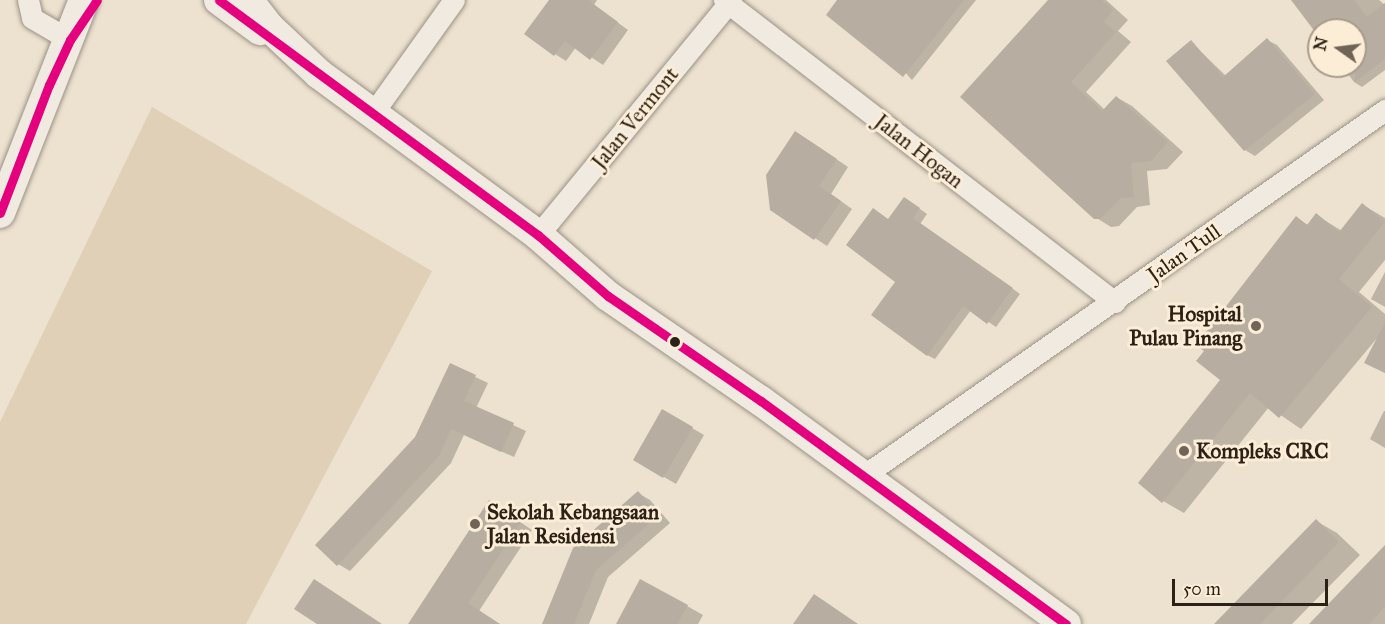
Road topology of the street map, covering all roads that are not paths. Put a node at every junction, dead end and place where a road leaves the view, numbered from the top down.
1 (28, 0) edge
2 (84, 0) edge
3 (97, 0) edge
4 (219, 0) edge
5 (248, 0) edge
6 (274, 0) edge
7 (454, 0) edge
8 (728, 1) edge
9 (70, 40) junction
10 (319, 74) junction
11 (1385, 110) edge
12 (373, 113) junction
13 (0, 213) edge
14 (538, 235) junction
15 (1115, 302) junction
16 (863, 476) junction
17 (1066, 624) edge

1 - 9 street
2 - 9 main road
3 - 9 main road
4 - 10 main road
5 - 10 main road
6 - 10 main road
7 - 12 street
8 - 14 street, Jalan Vermont
8 - 15 street, Jalan Hogan
9 - 13 main road
10 - 12 main road
11 - 15 street, Jalan Tull
12 - 14 main road
14 - 16 main road
15 - 16 street, Jalan Tull
16 - 17 main road

